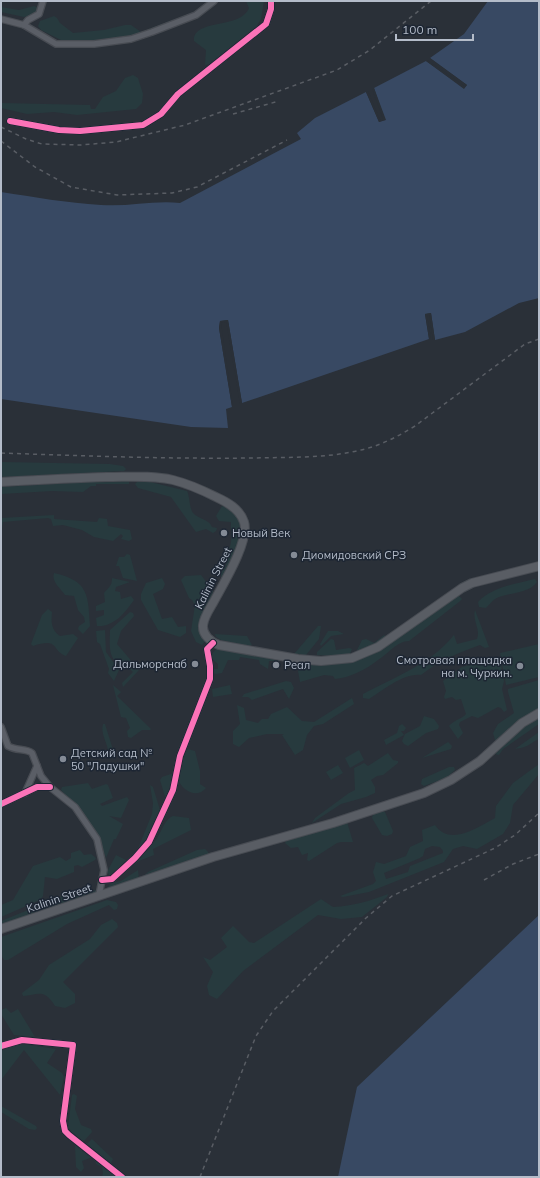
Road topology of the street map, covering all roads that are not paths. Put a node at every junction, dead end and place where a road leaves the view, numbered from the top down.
1 (43, 1) edge
2 (214, 1) edge
3 (271, 1) edge
4 (1, 19) edge
5 (24, 25) junction
6 (10, 121) dead end
7 (1, 482) edge
8 (539, 566) edge
9 (213, 643) junction
10 (539, 713) edge
11 (1, 727) edge
12 (37, 766) junction
13 (50, 787) junction
14 (25, 793) junction
15 (1, 804) edge
16 (102, 880) junction
17 (99, 895) junction
18 (1, 929) edge
19 (1, 1046) edge
20 (122, 1177) edge

1 - 5 street
2 - 5 street
3 - 6 street
4 - 5 street
7 - 9 main road, Kalinin Street
8 - 9 main road
9 - 16 street
10 - 17 main road, Kalinin Street
11 - 12 street
12 - 13 street
12 - 14 street
13 - 14 street
13 - 16 street
14 - 15 street
16 - 17 street
17 - 18 main road, Kalinin Street
19 - 20 street

